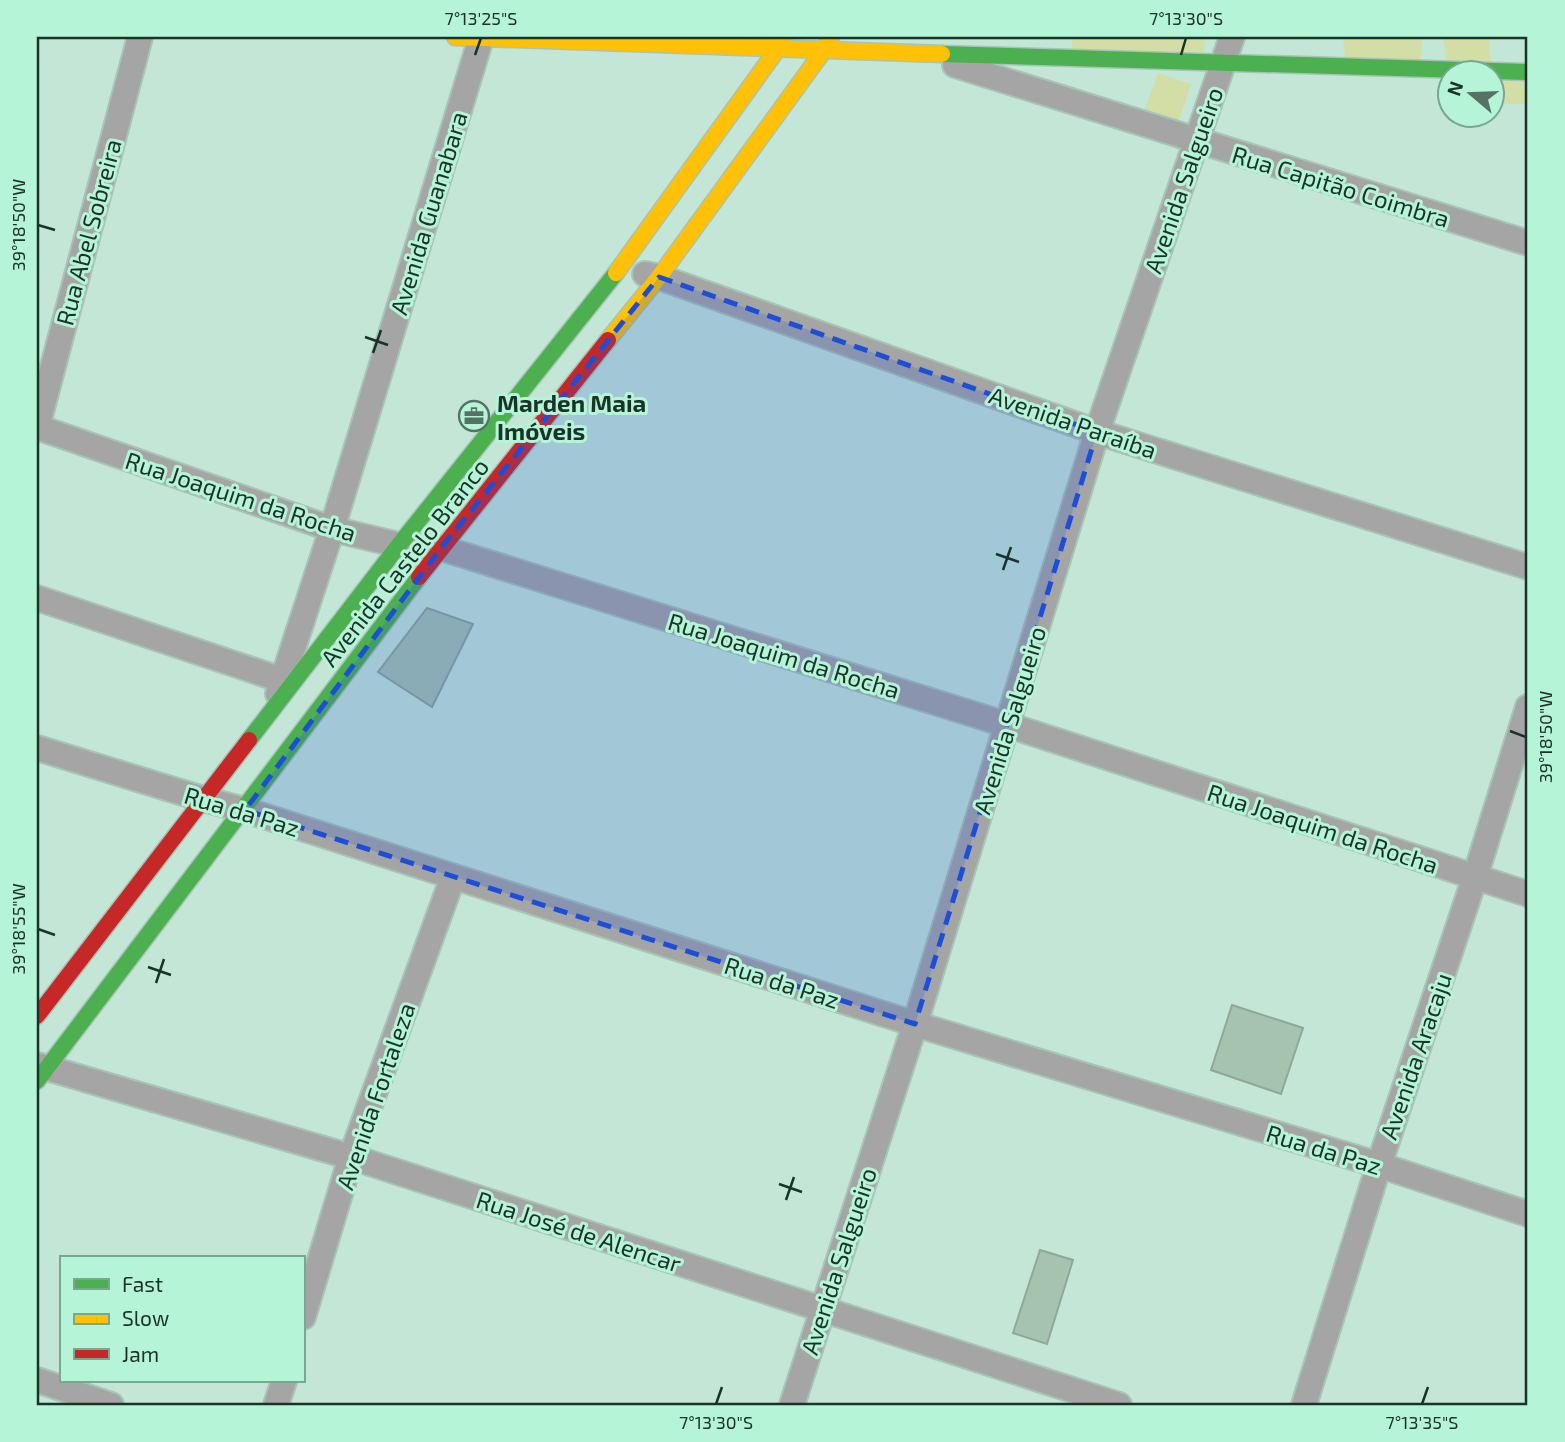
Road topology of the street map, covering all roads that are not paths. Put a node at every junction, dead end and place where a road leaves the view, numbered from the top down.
1 (140, 37) edge
2 (455, 37) edge
3 (1232, 37) edge
4 (481, 38) edge
5 (779, 44) edge
6 (828, 44) edge
7 (914, 52) junction
8 (1224, 62) junction
9 (1528, 72) edge
10 (1195, 141) junction
11 (1528, 243) edge
12 (620, 269) junction
13 (659, 277) junction
14 (37, 427) edge
15 (1097, 432) junction
16 (332, 529) junction
17 (399, 545) junction
18 (441, 548) junction
19 (1528, 567) edge
20 (37, 598) edge
21 (282, 680) junction
22 (1528, 707) edge
23 (273, 708) junction
24 (1008, 724) junction
25 (37, 748) edge
26 (203, 799) junction
27 (245, 810) junction
28 (453, 877) junction
29 (1475, 877) junction
30 (1528, 894) edge
31 (37, 1016) edge
32 (915, 1024) junction
33 (40, 1071) edge
34 (351, 1157) junction
35 (1378, 1165) junction
36 (1528, 1214) edge
37 (821, 1311) junction
38 (304, 1314) edge
39 (37, 1380) edge
40 (284, 1382) edge
41 (111, 1405) edge
42 (276, 1405) edge
43 (792, 1405) edge
44 (1119, 1405) edge
45 (1304, 1405) edge

1 - 14 street, Rua Abel Sobreira
2 - 4 main road
3 - 8 street, Avenida Salgueiro
4 - 5 main road
4 - 16 street, Avenida Guanabara
5 - 6 main road
5 - 12 main road, Avenida Castelo Branco
6 - 7 main road
6 - 13 main road, Avenida Castelo Branco
7 - 8 main road
7 - 10 street, Rua Capitão Coimbra
8 - 9 main road
8 - 10 street, Avenida Salgueiro
10 - 11 street, Rua Capitão Coimbra
10 - 15 street, Avenida Salgueiro
12 - 13 street, Avenida Paraíba
12 - 17 main road, Avenida Castelo Branco
13 - 15 street, Avenida Paraíba
13 - 18 main road, Avenida Castelo Branco
14 - 16 street, Rua Joaquim da Rocha
15 - 19 street, Avenida Paraíba
15 - 24 street, Avenida Salgueiro
16 - 17 street, Rua Joaquim da Rocha
16 - 21 street, Avenida Guanabara
17 - 18 street, Rua Joaquim da Rocha
17 - 23 main road, Avenida Castelo Branco
18 - 24 street, Rua Joaquim da Rocha
18 - 27 main road, Avenida Castelo Branco
20 - 21 street
21 - 23 street, Avenida Guanabara
22 - 29 street, Avenida Aracaju
23 - 26 main road, Avenida Castelo Branco
24 - 29 street, Rua Joaquim da Rocha
24 - 32 street, Avenida Salgueiro
25 - 26 street, Rua da Paz
26 - 27 street, Rua da Paz
26 - 31 main road, Avenida Castelo Branco
27 - 28 street, Rua da Paz
27 - 33 main road, Avenida Castelo Branco
28 - 32 street, Rua da Paz
28 - 34 street, Avenida Fortaleza
29 - 30 street, Rua Joaquim da Rocha
29 - 35 street, Avenida Aracaju
32 - 35 street, Rua da Paz
32 - 37 street, Avenida Salgueiro
33 - 34 street, Rua José de Alencar
34 - 37 street, Rua José de Alencar
34 - 38 street, Avenida Fortaleza
35 - 36 street, Rua da Paz
35 - 45 street, Avenida Aracaju
37 - 43 street, Avenida Salgueiro
37 - 44 street, Rua José de Alencar
39 - 41 street
40 - 42 street

